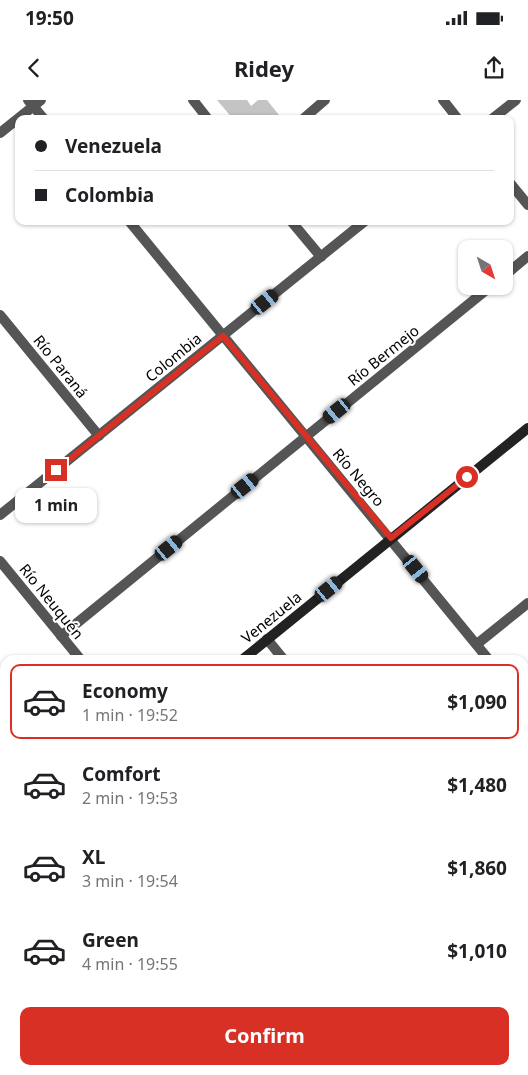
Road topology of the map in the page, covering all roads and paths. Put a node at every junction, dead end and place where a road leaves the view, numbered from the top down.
1 (193, 100) edge
2 (326, 100) edge
3 (443, 100) edge
4 (516, 100) edge
5 (34, 102) edge
6 (20, 115) edge
7 (42, 115) edge
8 (205, 115) edge
9 (308, 115) edge
10 (455, 115) edge
11 (497, 115) edge
12 (15, 119) edge
13 (0, 133) edge
14 (514, 188) edge
15 (528, 205) edge
16 (132, 225) edge
17 (294, 225) edge
18 (360, 225) edge
19 (528, 256) edge
20 (321, 257) junction
21 (513, 268) edge
22 (480, 295) edge
23 (0, 315) edge
24 (223, 336) junction
25 (528, 428) edge
26 (99, 436) junction
27 (306, 436) junction
28 (0, 515) edge
29 (391, 538) junction
30 (0, 561) edge
31 (528, 603) edge
32 (61, 636) junction
33 (267, 639) junction
34 (477, 644) junction
35 (77, 655) edge
36 (248, 655) edge
37 (280, 655) edge
38 (485, 655) edge

1 - 8 street
2 - 9 street
3 - 10 street
4 - 11 street
5 - 6 street
5 - 7 street
12 - 13 street
14 - 15 street
16 - 24 street, Río Negro
17 - 20 street
18 - 20 street, Colombia
19 - 21 street
20 - 24 street, Colombia
22 - 27 street, Río Bermejo
23 - 26 street, Río Paraná
24 - 26 street, Colombia
24 - 27 street, Río Negro
25 - 29 main road, Venezuela
26 - 28 street, Colombia
27 - 29 street, Río Negro
27 - 32 street, Río Bermejo
29 - 33 main road, Venezuela
29 - 34 street, Río Negro
30 - 32 street, Río Neuquén
31 - 34 street
32 - 35 street, Río Neuquén
33 - 36 main road, Venezuela
33 - 37 street
34 - 38 street, Río Negro

